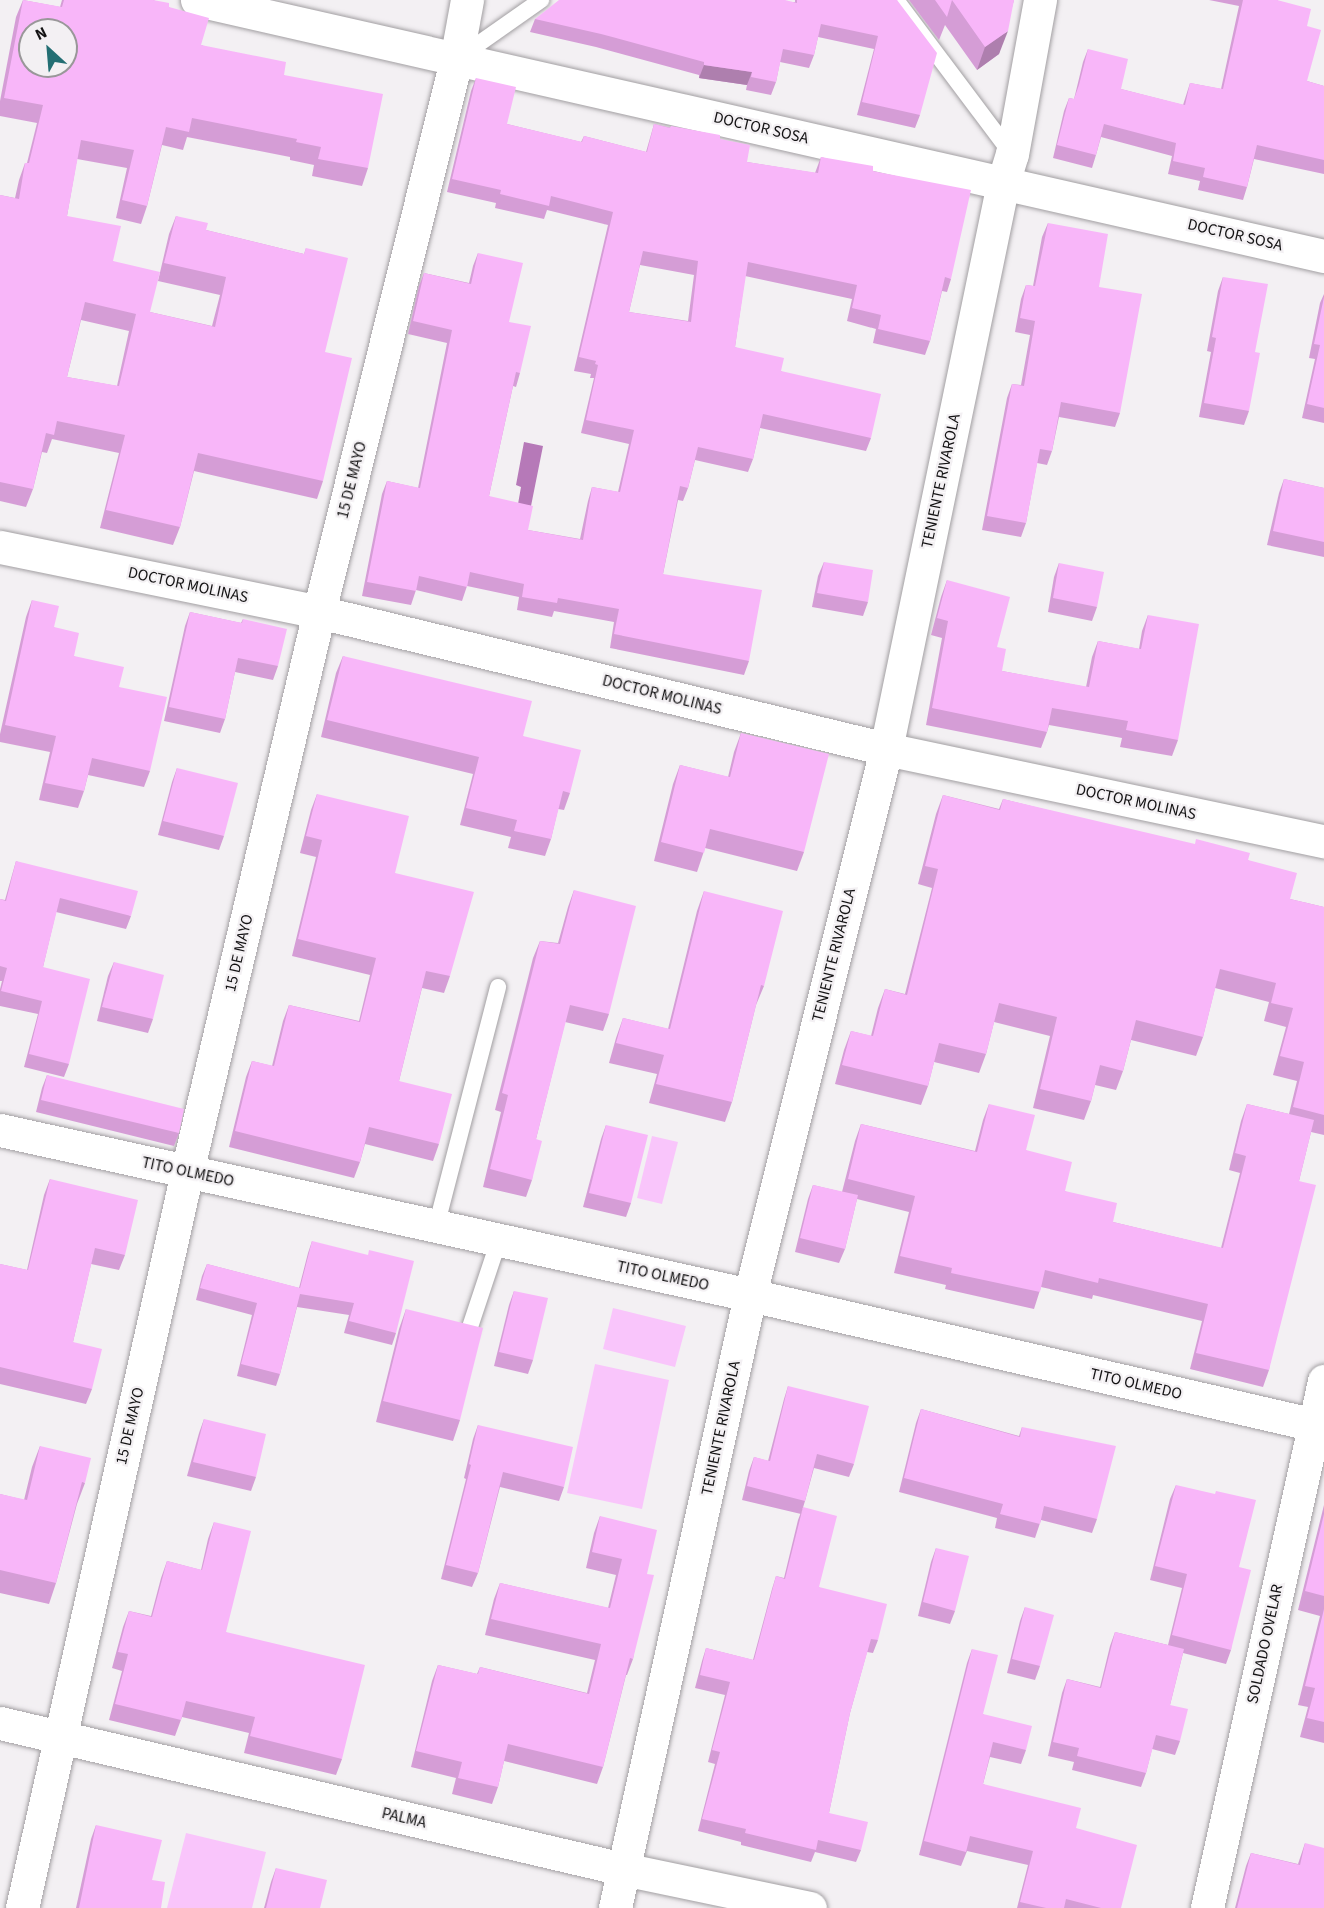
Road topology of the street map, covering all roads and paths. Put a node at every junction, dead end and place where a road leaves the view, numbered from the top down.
1 (197, 0) edge
2 (467, 0) edge
3 (541, 0) edge
4 (896, 0) edge
5 (1040, 0) edge
6 (456, 60) junction
7 (1007, 169) junction
8 (1324, 256) edge
9 (0, 547) edge
10 (319, 612) junction
11 (886, 748) junction
12 (1324, 841) edge
13 (498, 987) dead end
14 (0, 1130) edge
15 (187, 1172) junction
16 (436, 1227) junction
17 (499, 1240) junction
18 (750, 1295) junction
19 (468, 1333) edge
20 (1324, 1381) edge
21 (1319, 1426) edge
22 (0, 1724) edge
23 (60, 1737) junction
24 (623, 1869) junction
25 (22, 1908) edge
26 (615, 1908) edge
27 (810, 1908) edge
28 (1207, 1908) edge

1 - 6 street, DOCTOR SOSA
2 - 6 street, 15 DE MAYO
3 - 6 lane
4 - 7 lane
5 - 7 street, TENIENTE RIVAROLA
6 - 7 street, DOCTOR SOSA
6 - 10 street, 15 DE MAYO
7 - 8 street, DOCTOR SOSA
7 - 11 street, TENIENTE RIVAROLA
9 - 10 street, DOCTOR MOLINAS
10 - 11 street, DOCTOR MOLINAS
10 - 15 street, 15 DE MAYO
11 - 12 street, DOCTOR MOLINAS
11 - 18 street, TENIENTE RIVAROLA
13 - 16 lane
14 - 15 street, TITO OLMEDO
15 - 16 street, TITO OLMEDO
15 - 23 street, 15 DE MAYO
16 - 17 street, TITO OLMEDO
17 - 18 street, TITO OLMEDO
17 - 19 lane
18 - 21 street, TITO OLMEDO
18 - 24 street, TENIENTE RIVAROLA
20 - 21 street, SOLDADO OVELAR
21 - 28 street, SOLDADO OVELAR
22 - 23 street, PALMA
23 - 24 street, PALMA
23 - 25 street, 15 DE MAYO
24 - 26 street, TENIENTE RIVAROLA
24 - 27 street, PALMA

